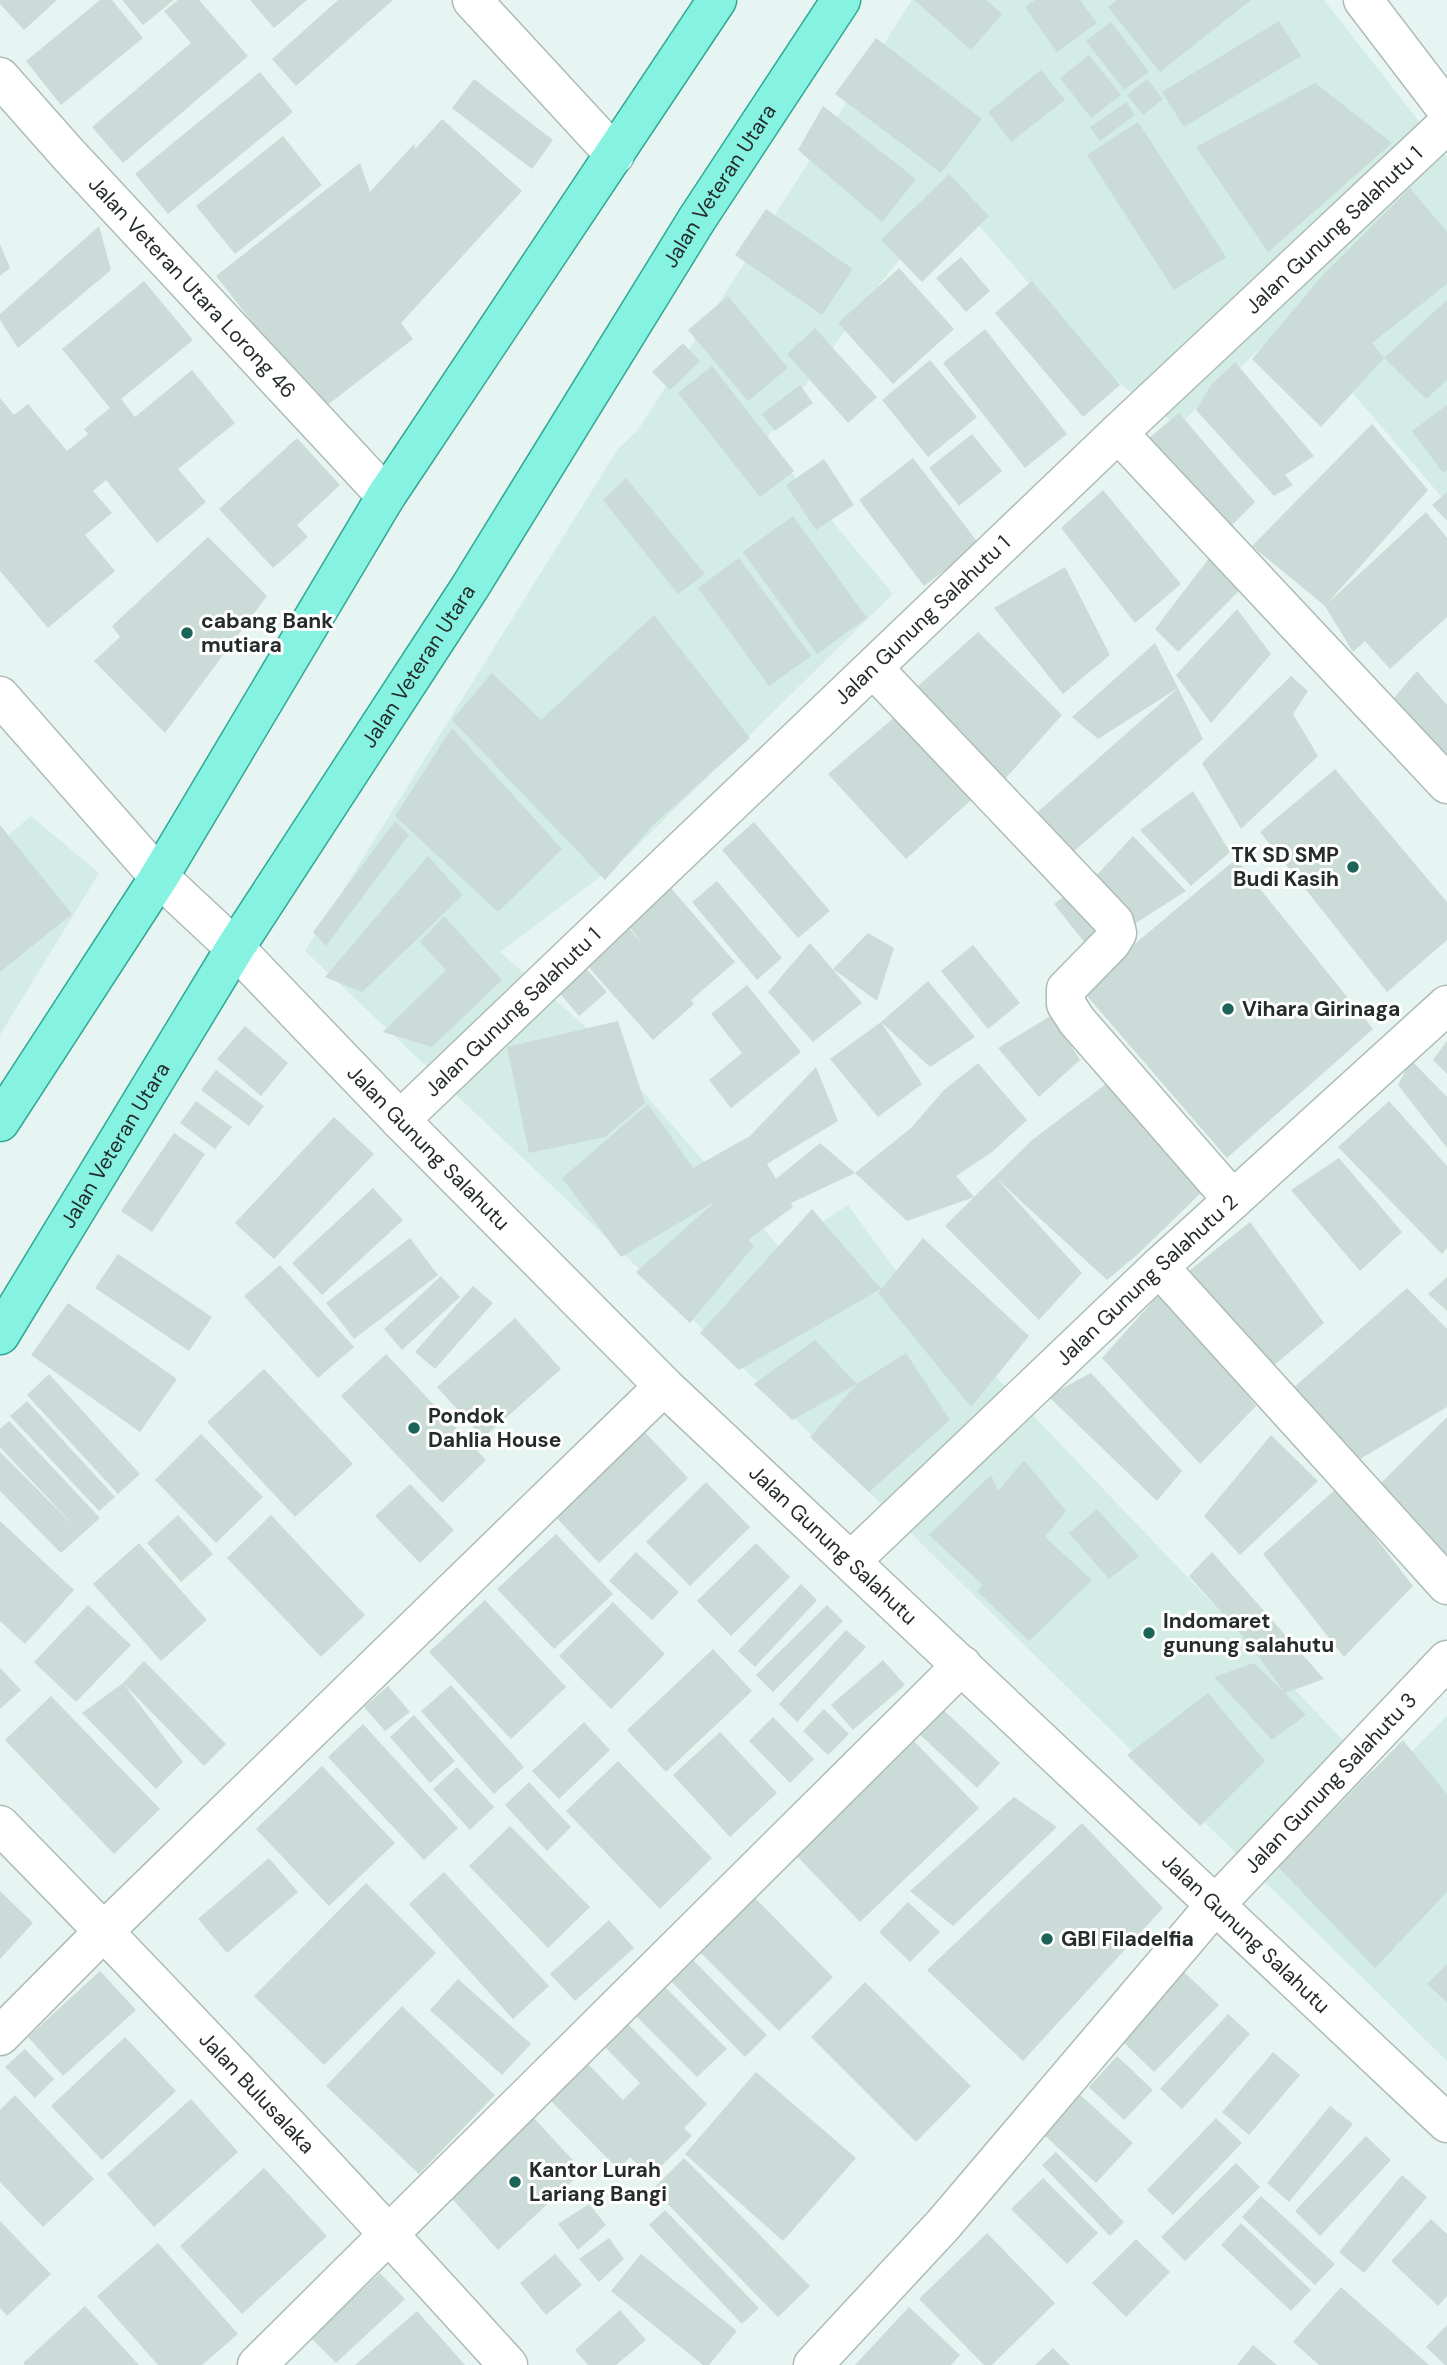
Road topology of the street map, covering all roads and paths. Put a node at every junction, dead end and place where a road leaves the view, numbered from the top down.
1 (472, 0) edge
2 (717, 0) edge
3 (1363, 0) edge
4 (829, 4) edge
5 (0, 77) edge
6 (1447, 110) edge
7 (1447, 124) edge
8 (615, 155) junction
9 (1118, 433) junction
10 (386, 496) junction
11 (874, 669) junction
12 (0, 696) edge
13 (1447, 784) edge
14 (159, 877) junction
15 (235, 948) junction
16 (1447, 1005) edge
17 (400, 1120) junction
18 (0, 1122) edge
19 (1233, 1200) junction
20 (1159, 1267) junction
21 (0, 1335) edge
22 (664, 1386) junction
23 (851, 1561) junction
24 (1447, 1585) edge
25 (1447, 1661) edge
26 (962, 1665) junction
27 (0, 1825) edge
28 (1215, 1905) junction
29 (104, 1931) junction
30 (0, 2036) edge
31 (1447, 2123) edge
32 (389, 2234) junction
33 (257, 2365) edge
34 (508, 2365) edge
35 (813, 2365) edge

1 - 8 street
2 - 8 main road
3 - 6 street
4 - 15 main road, Jalan Veteran Utara
5 - 10 street, Jalan Veteran Utara Lorong 46
7 - 9 street, Jalan Gunung Salahutu 1
8 - 10 main road
9 - 11 street, Jalan Gunung Salahutu 1
9 - 13 street
10 - 14 main road
11 - 17 street, Jalan Gunung Salahutu 1
11 - 19 street
12 - 14 street, Jalan Gunung Salahutu
14 - 15 street, Jalan Gunung Salahutu
14 - 18 main road
15 - 17 street, Jalan Gunung Salahutu
15 - 21 main road, Jalan Veteran Utara
16 - 19 street, Jalan Gunung Salahutu 2
17 - 22 street, Jalan Gunung Salahutu
19 - 20 street, Jalan Gunung Salahutu 2
20 - 23 street, Jalan Gunung Salahutu 2
20 - 24 street
22 - 23 street, Jalan Gunung Salahutu
22 - 29 street
23 - 26 street, Jalan Gunung Salahutu
25 - 28 street, Jalan Gunung Salahutu 3
26 - 28 street, Jalan Gunung Salahutu
26 - 32 street
27 - 29 street, Jalan Bulusalaka
28 - 31 street, Jalan Gunung Salahutu
28 - 35 street, Jalan Gunung Salahutu 3
29 - 30 street
29 - 32 street, Jalan Bulusalaka
32 - 33 street
32 - 34 street, Jalan Bulusalaka

